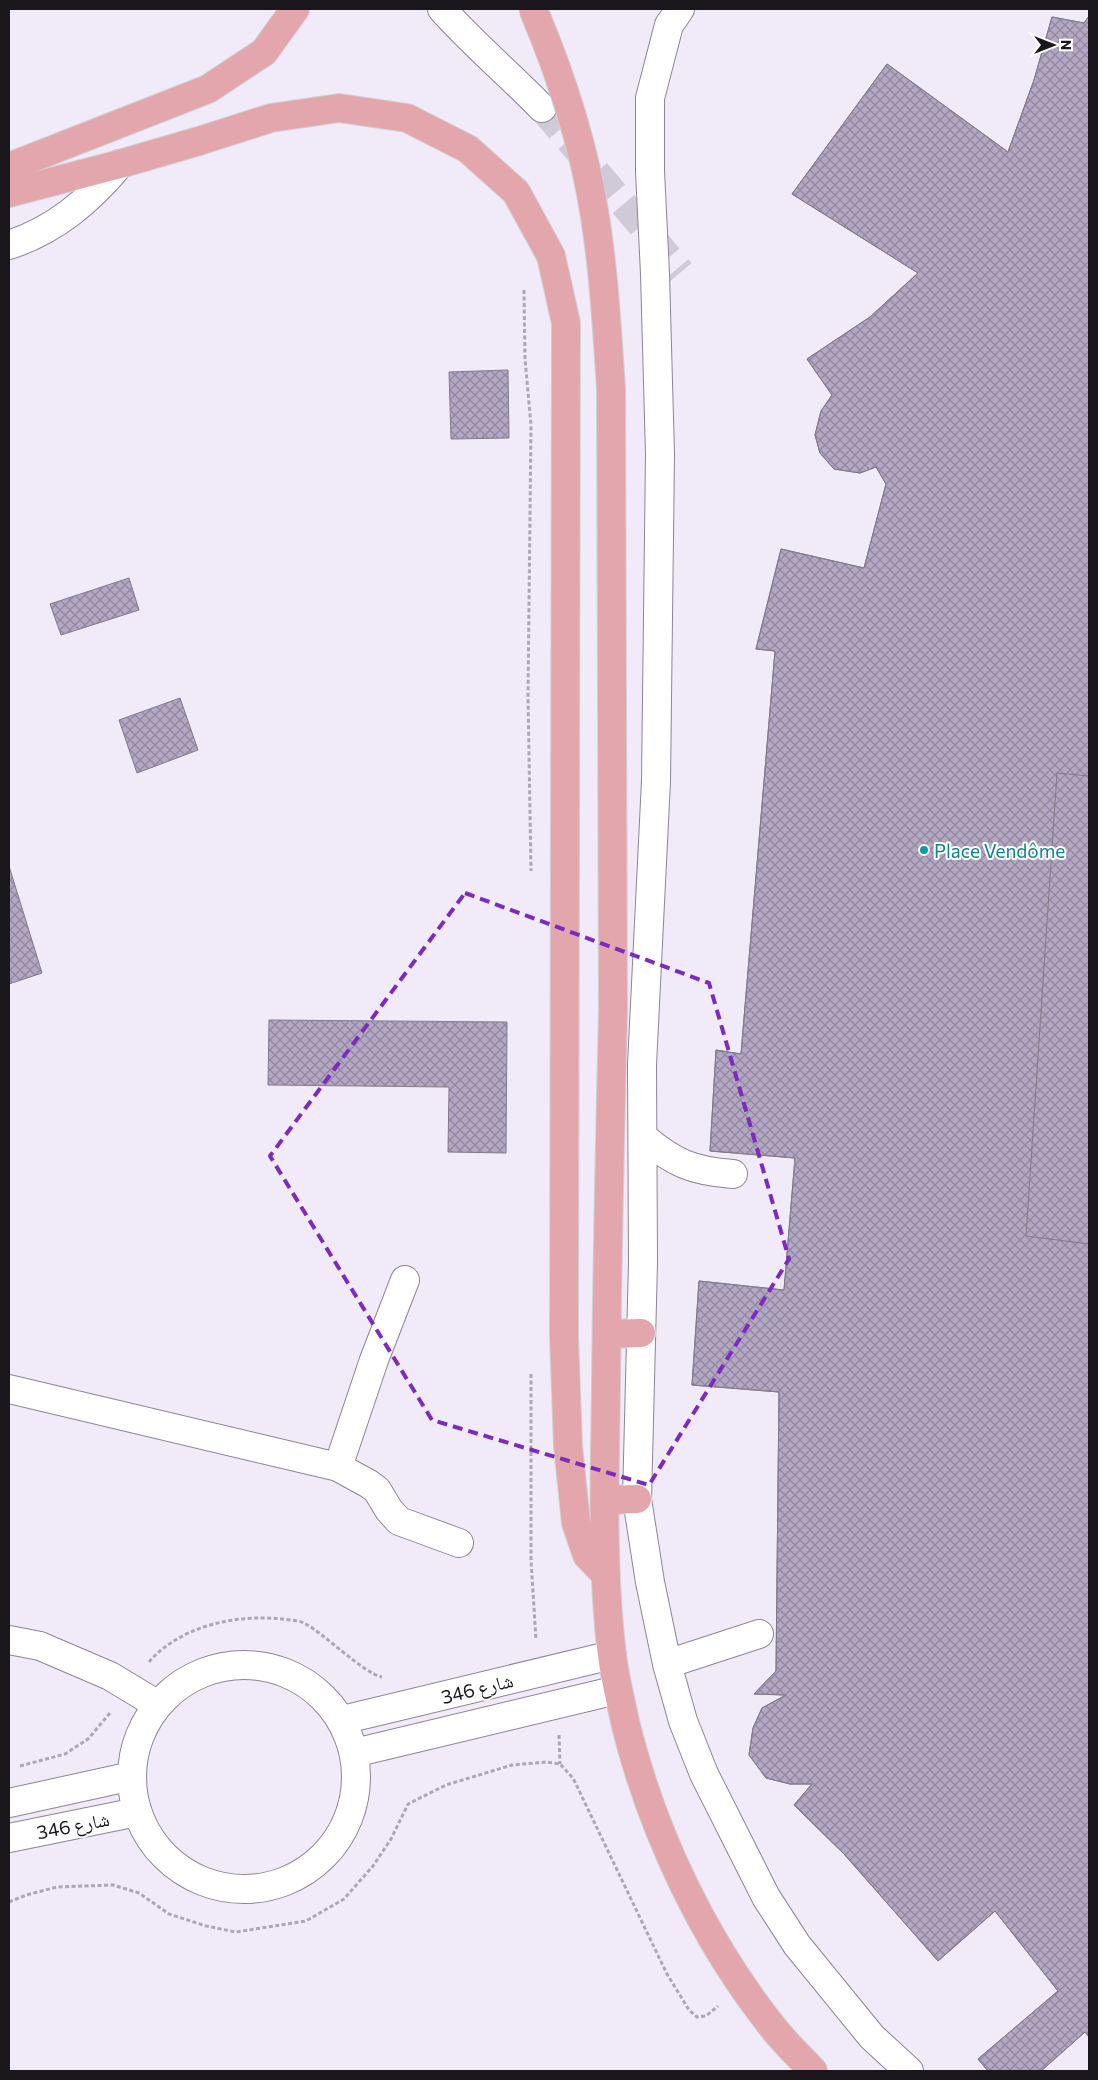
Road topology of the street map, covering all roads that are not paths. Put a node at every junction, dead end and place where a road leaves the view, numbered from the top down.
1 (295, 9) edge
2 (442, 9) edge
3 (533, 9) edge
4 (680, 9) edge
5 (542, 108) tunnel mouth
6 (120, 164) junction
7 (9, 167) edge
8 (9, 193) edge
9 (9, 245) edge
10 (643, 1137) junction
11 (733, 1174) dead end
12 (405, 1280) dead end
13 (641, 1333) junction
14 (607, 1334) junction
15 (9, 1389) edge
16 (338, 1467) junction
17 (637, 1499) junction
18 (606, 1500) junction
19 (459, 1543) dead end
20 (606, 1575) junction
21 (759, 1634) dead end
22 (9, 1640) edge
23 (612, 1655) junction
24 (667, 1664) junction
25 (617, 1690) junction
26 (158, 1705) junction
27 (342, 1720) junction
28 (354, 1753) junction
29 (132, 1776) junction
30 (9, 1803) edge
31 (137, 1812) junction
32 (9, 1838) edge
33 (814, 2071) edge
34 (909, 2071) edge

1 - 7 main road
2 - 5 street
3 - 14 main road, bridge
4 - 10 street
6 - 8 main road
6 - 9 street
6 - 20 main road
10 - 11 street
10 - 13 street
12 - 16 street
13 - 14 main road
13 - 17 street
14 - 18 main road
15 - 16 street
16 - 19 street
17 - 18 main road
17 - 24 street
18 - 20 main road
20 - 23 main road
21 - 24 street
22 - 26 street
23 - 25 main road
23 - 27 street, شارع 346
24 - 34 street
25 - 28 street, شارع 346
25 - 33 main road
26 - 27 street
26 - 29 street
27 - 28 street
28 - 31 street
29 - 30 street, شارع 346
29 - 31 street
31 - 32 street, شارع 346

